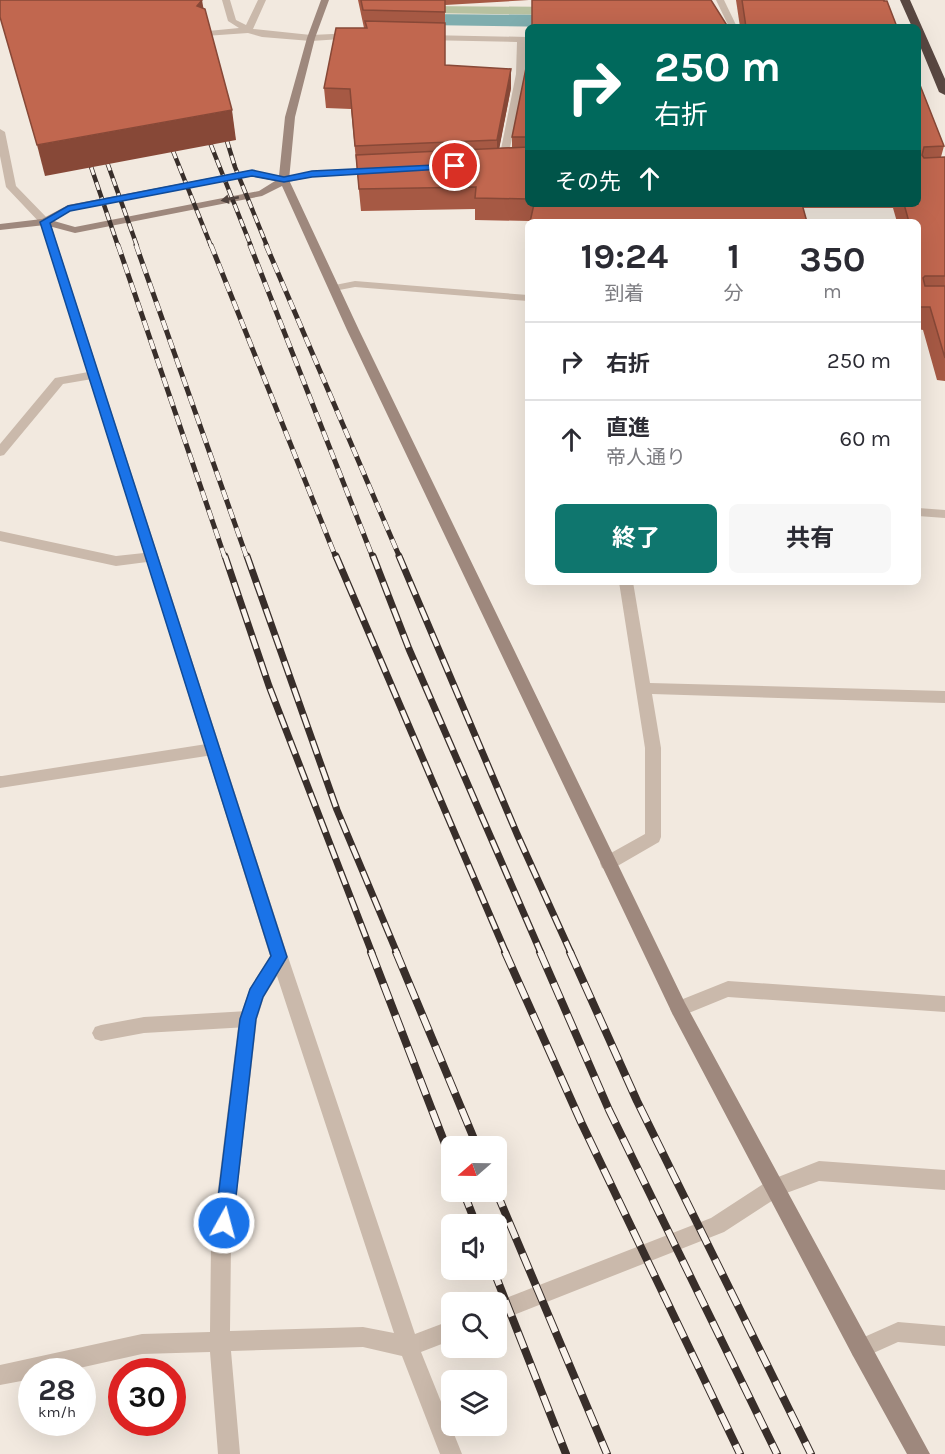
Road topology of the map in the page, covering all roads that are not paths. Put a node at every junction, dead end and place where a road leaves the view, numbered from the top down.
1 (226, 0) edge
2 (262, 0) edge
3 (325, 0) edge
4 (720, 0) edge
5 (905, 0) edge
6 (732, 24) edge
7 (916, 24) edge
8 (248, 30) junction
9 (208, 34) edge
10 (370, 36) edge
11 (416, 37) edge
12 (311, 38) junction
13 (524, 40) edge
14 (922, 45) edge
15 (944, 87) edge
16 (0, 132) edge
17 (491, 165) edge
18 (383, 170) edge
19 (284, 180) junction
20 (0, 184) edge
21 (11, 186) junction
22 (45, 222) junction
23 (0, 227) edge
24 (334, 288) junction
25 (525, 298) edge
26 (94, 375) junction
27 (0, 452) edge
28 (921, 512) edge
29 (945, 514) edge
30 (0, 536) edge
31 (152, 557) junction
32 (626, 585) edge
33 (643, 688) junction
34 (945, 698) edge
35 (213, 749) junction
36 (2, 782) dead end
37 (608, 863) junction
38 (279, 957) junction
39 (945, 1004) edge
40 (679, 1009) junction
41 (248, 1019) junction
42 (101, 1033) dead end
43 (945, 1180) edge
44 (775, 1188) junction
45 (507, 1308) edge
46 (441, 1334) edge
47 (945, 1336) edge
48 (220, 1343) junction
49 (409, 1347) junction
50 (860, 1349) junction
51 (0, 1375) edge
52 (229, 1454) edge
53 (451, 1454) edge
54 (919, 1454) edge

1 - 8 street
2 - 8 street
3 - 12 street
4 - 6 street
5 - 7 highway
8 - 9 street
8 - 12 street
10 - 12 street
11 - 13 street
12 - 19 street
13 - 17 street
14 - 15 highway
16 - 21 street
18 - 19 street
19 - 22 street
19 -> 22 street
19 - 24 street
20 - 21 street
21 - 22 street
22 - 23 street
22 - 26 street
24 - 25 street
24 - 37 street
26 - 27 street
26 - 31 street
28 - 29 street
30 - 31 street
31 - 35 street
32 - 33 street
33 - 34 street
33 - 37 street
35 - 36 street
35 - 38 street
37 - 40 street
38 - 41 street
38 - 49 street
39 - 40 street
40 - 44 street
41 - 42 street
41 - 48 street
43 - 44 street
44 - 45 street
44 - 50 street
46 - 49 street
47 - 50 street
48 - 49 street
48 - 51 street
48 - 52 street
49 - 53 street
50 - 54 street

